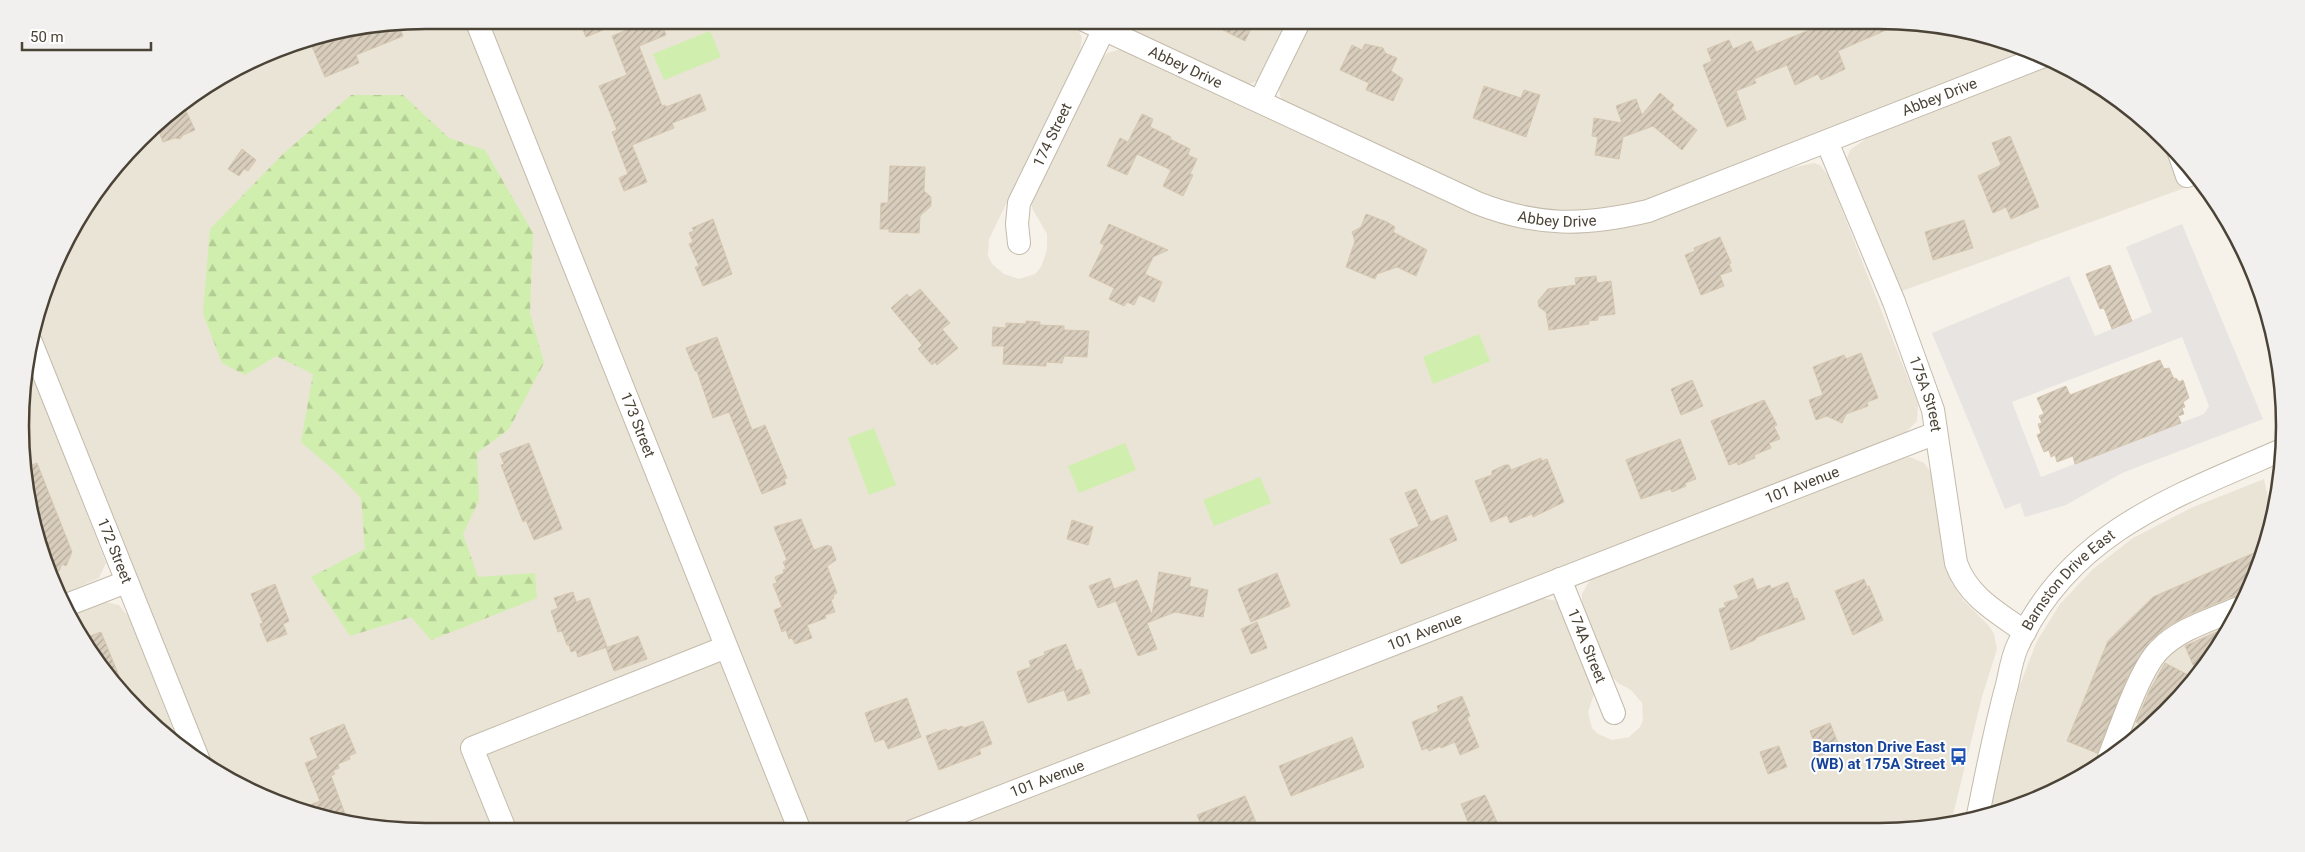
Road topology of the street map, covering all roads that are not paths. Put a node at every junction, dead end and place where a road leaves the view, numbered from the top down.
1 (480, 29) edge
2 (1092, 29) edge
3 (1105, 29) edge
4 (1296, 29) edge
5 (2034, 60) edge
6 (1260, 102) junction
7 (1827, 142) junction
8 (1019, 243) dead end
9 (35, 353) edge
10 (1936, 433) junction
11 (2275, 453) edge
12 (1560, 580) junction
13 (126, 582) junction
14 (71, 603) edge
15 (2231, 611) edge
16 (2025, 632) junction
17 (726, 647) junction
18 (1614, 714) dead end
19 (2113, 746) edge
20 (194, 748) edge
21 (1979, 811) edge
22 (502, 823) edge
23 (797, 823) edge
24 (934, 823) edge

1 - 17 street, 173 Street
2 - 8 street, 174 Street
3 - 6 street, Abbey Drive
4 - 6 street
5 - 7 street, Abbey Drive
6 - 7 street, Abbey Drive
7 - 10 street, 175A Street
9 - 13 street, 172 Street
10 - 12 street, 101 Avenue
10 - 16 street, 175A Street
11 - 16 street, Barnston Drive East
12 - 18 street, 174A Street
12 - 24 street, 101 Avenue
13 - 14 street
13 - 20 street, 172 Street
15 - 19 street
16 - 21 street, Barnston Drive East
17 - 22 street
17 - 23 street, 173 Street

